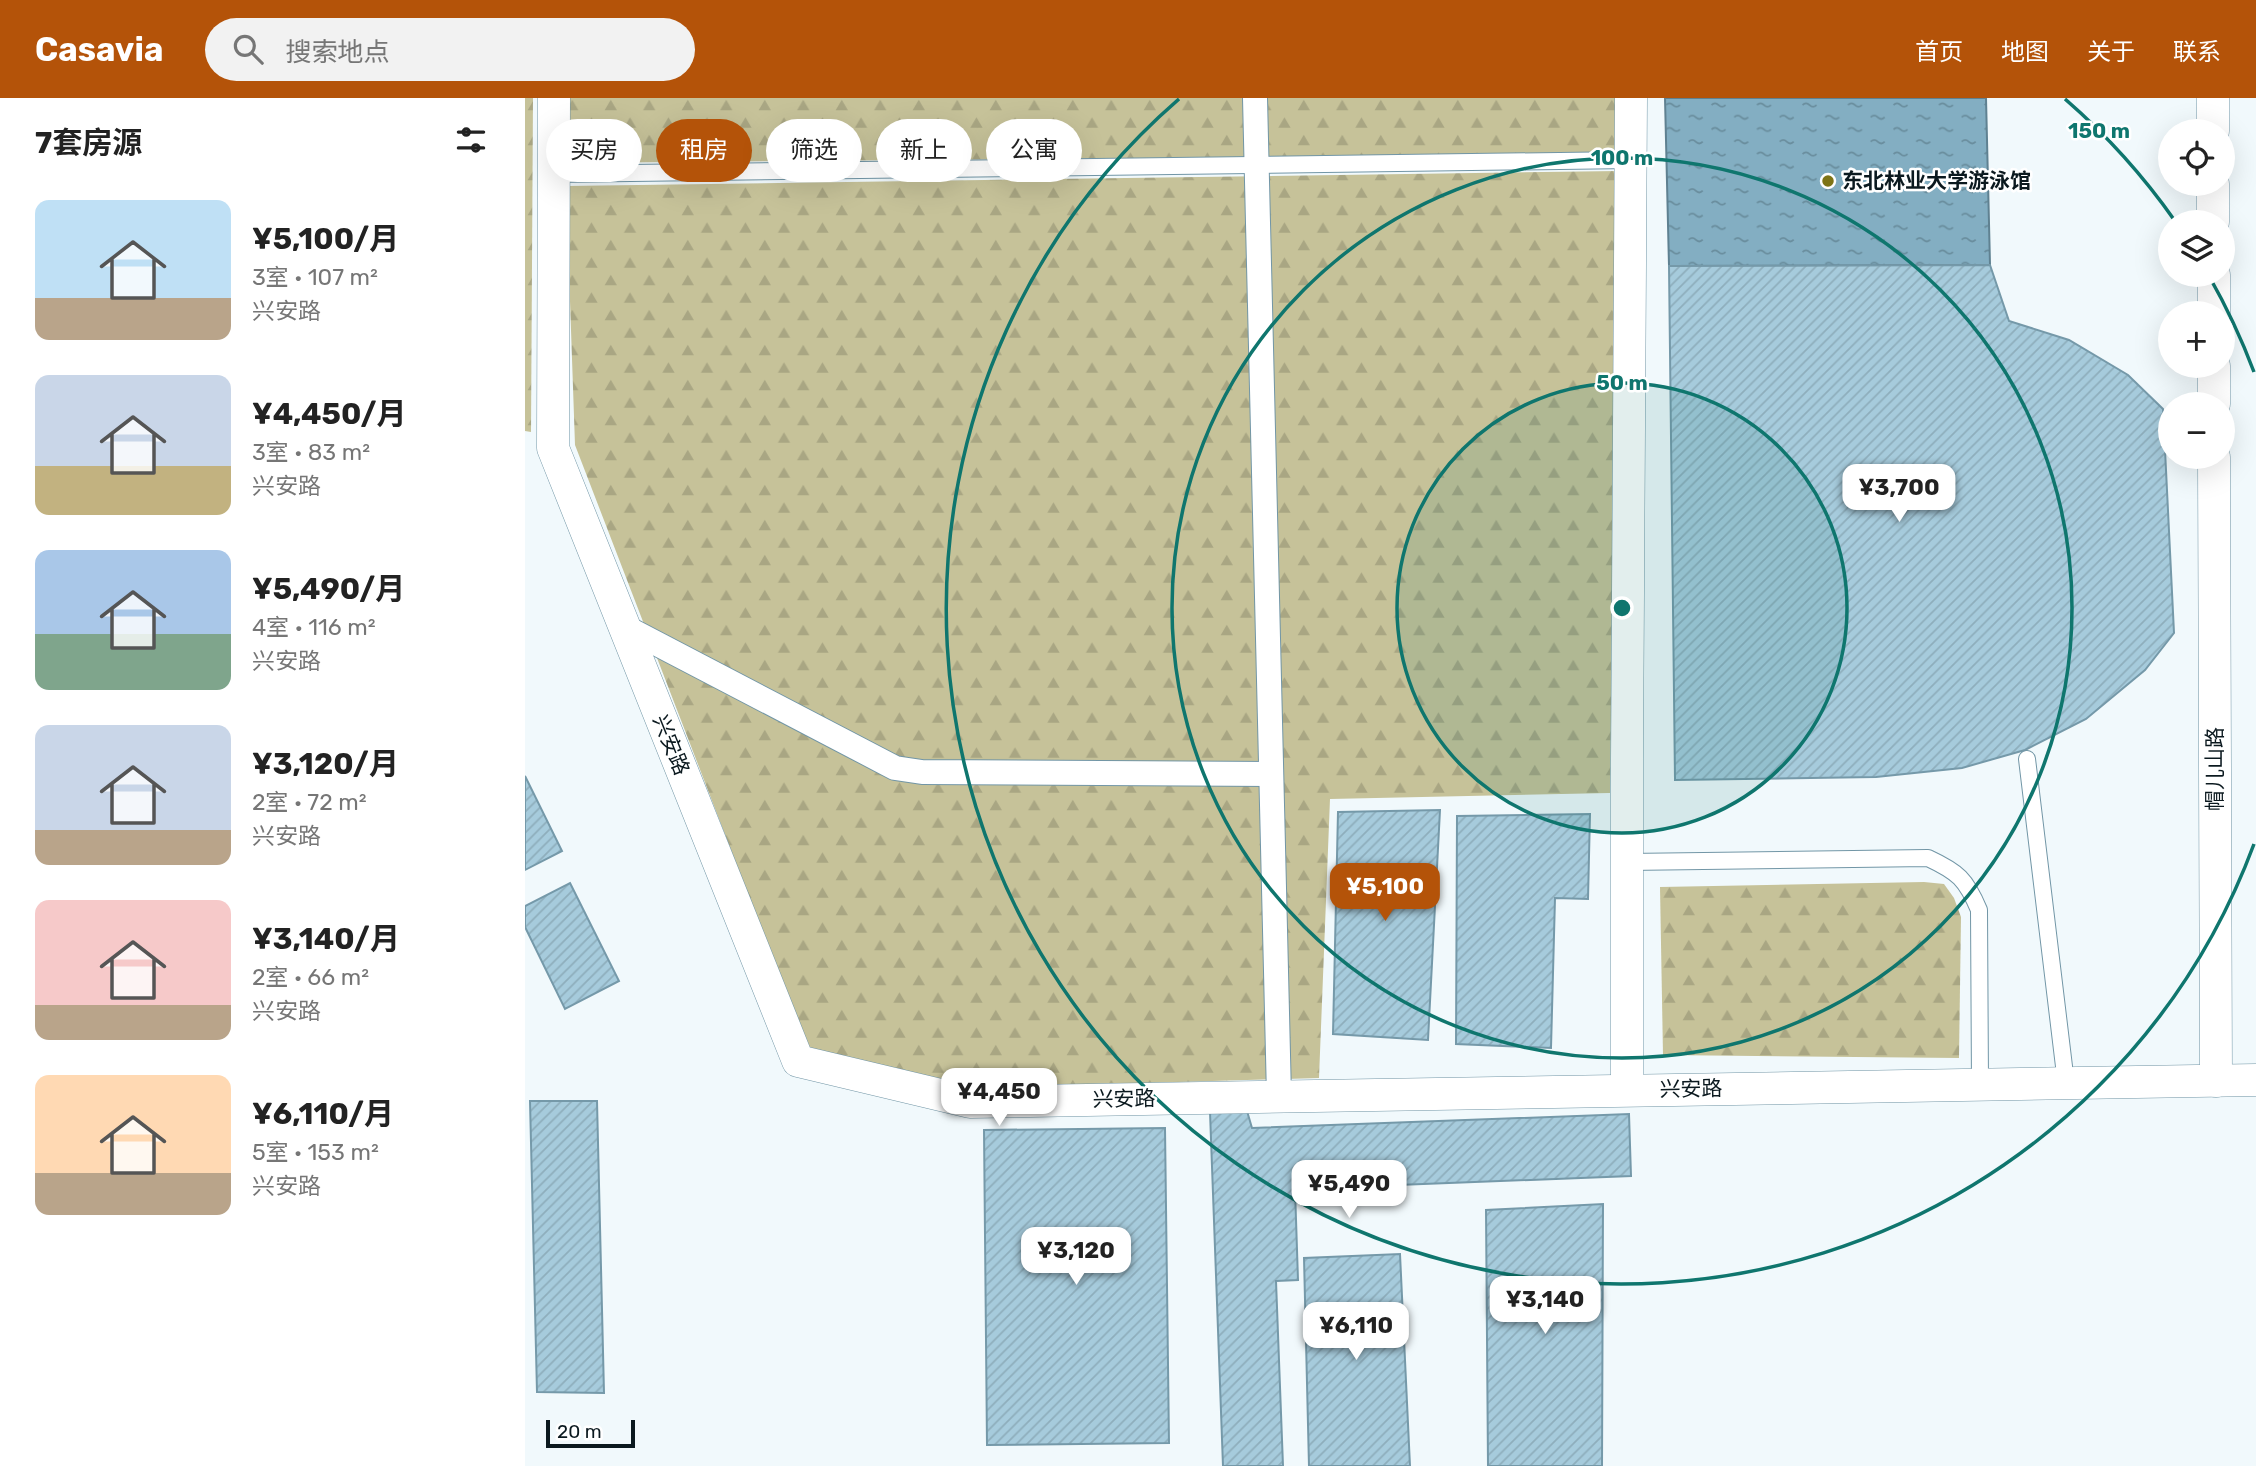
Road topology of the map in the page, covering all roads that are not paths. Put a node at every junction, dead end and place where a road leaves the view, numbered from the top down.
1 (554, 98) edge
2 (1255, 98) edge
3 (1631, 98) edge
4 (2213, 98) edge
5 (554, 119) edge
6 (2213, 119) edge
7 (1631, 160) junction
8 (1256, 166) junction
9 (642, 173) edge
10 (555, 182) edge
11 (2214, 469) edge
12 (623, 626) junction
13 (2027, 759) dead end
14 (1271, 774) junction
15 (1627, 862) junction
16 (2256, 1080) edge
17 (2216, 1081) junction
18 (2066, 1083) junction
19 (1980, 1085) junction
20 (1627, 1090) junction
21 (1279, 1096) junction

1 - 5 street, 兴安路
2 - 8 street
3 - 7 street
4 - 6 street
7 - 8 lane
7 - 15 street
8 - 9 lane
8 - 14 street
10 - 12 street, 兴安路
11 - 17 street, 帽儿山路
12 - 14 street
12 - 21 street, 兴安路
13 - 18 lane
14 - 21 street
15 - 19 lane
15 - 20 street
16 - 17 street, 兴安路
17 - 18 street, 兴安路
18 - 19 street, 兴安路
19 - 20 street, 兴安路
20 - 21 street, 兴安路

